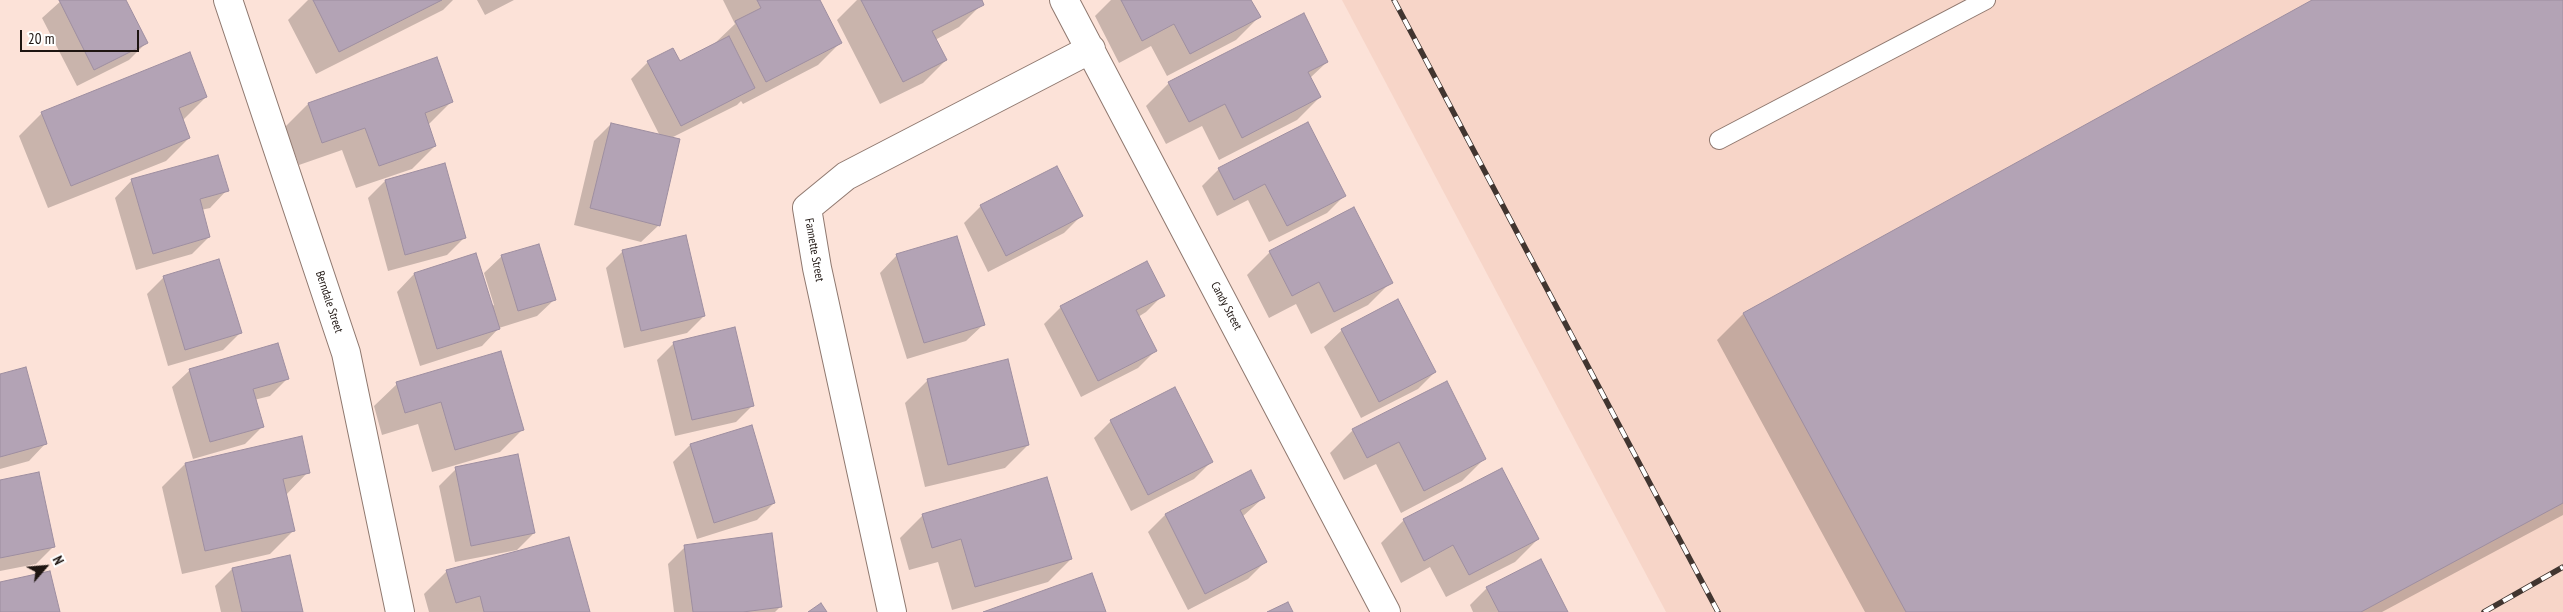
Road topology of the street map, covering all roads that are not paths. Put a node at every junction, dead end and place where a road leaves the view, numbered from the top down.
1 (228, 0) edge
2 (1064, 0) edge
3 (1986, 0) edge
4 (1091, 49) junction
5 (1719, 140) dead end
6 (400, 612) edge
7 (892, 612) edge
8 (1386, 612) edge

1 - 6 street, Berndale Street
2 - 4 street, Candy Street
3 - 5 lane
4 - 7 street, Fannette Street
4 - 8 street, Candy Street

